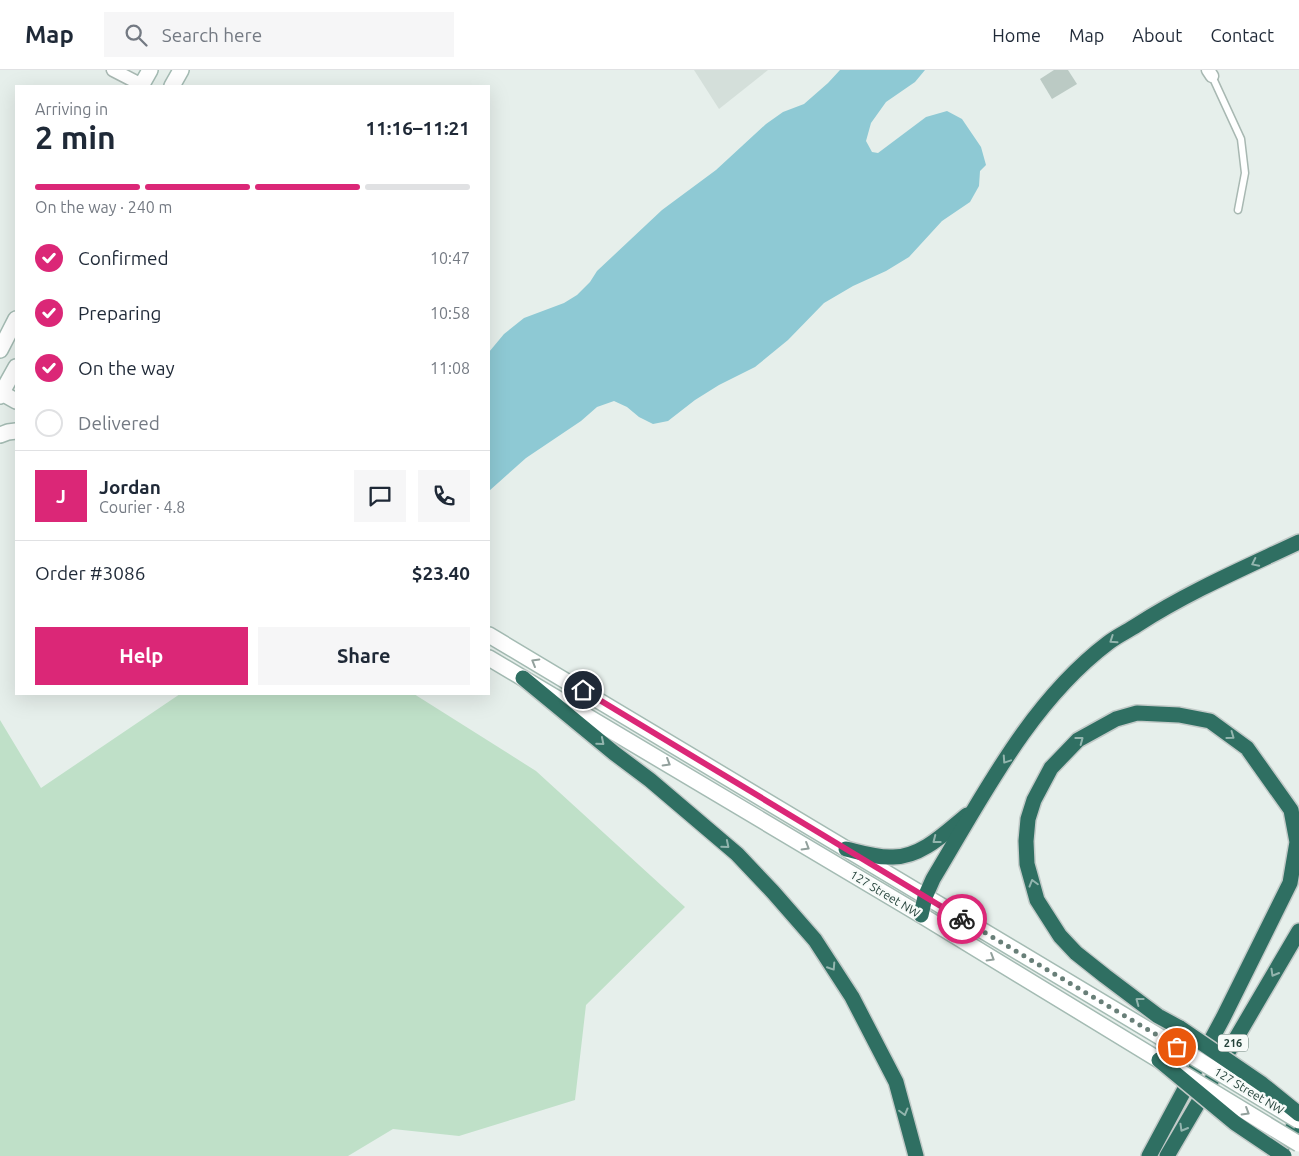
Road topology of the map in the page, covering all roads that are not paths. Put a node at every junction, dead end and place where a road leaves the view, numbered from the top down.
1 (113, 70) edge
2 (150, 70) edge
3 (181, 70) edge
4 (1210, 73) edge
5 (141, 85) edge
6 (143, 85) edge
7 (173, 85) edge
8 (1238, 210) dead end
9 (15, 321) edge
10 (0, 350) edge
11 (0, 356) edge
12 (15, 365) edge
13 (15, 368) edge
14 (1, 394) edge
15 (15, 401) edge
16 (15, 431) edge
17 (0, 435) edge
18 (1299, 542) edge
19 (490, 636) edge
20 (490, 659) edge
21 (523, 678) junction
22 (974, 810) junction
23 (846, 849) junction
24 (925, 897) junction
25 (921, 915) junction
26 (1299, 931) edge
27 (1159, 1060) junction
28 (1299, 1114) edge
29 (1299, 1118) edge
30 (1299, 1121) edge
31 (1299, 1144) edge
32 (916, 1156) edge
33 (1149, 1156) edge
34 (1167, 1156) edge
35 (1276, 1156) edge
36 (1284, 1156) edge

1 - 5 street
2 - 6 main road
3 - 7 main road
4 - 8 lane
9 - 10 main road
11 - 12 main road
13 - 14 main road
14 - 15 main road
16 - 17 main road
18 -> 22 highway
23 -> 19 main road, 127 Street NW
20 - 21 main road, 127 Street NW
21 -> 25 main road, 127 Street NW
21 -> 32 highway
22 -> 23 highway
22 - 24 highway
23 - 24 main road, 127 Street NW
24 - 25 highway
24 - 30 main road, 127 Street NW, bridge
25 -> 27 main road, 127 Street NW
26 -> 34 highway, 216
27 -> 31 main road, 127 Street NW, bridge
27 - 36 highway, bridge
28 -> 33 highway, bridge
29 - 35 highway

